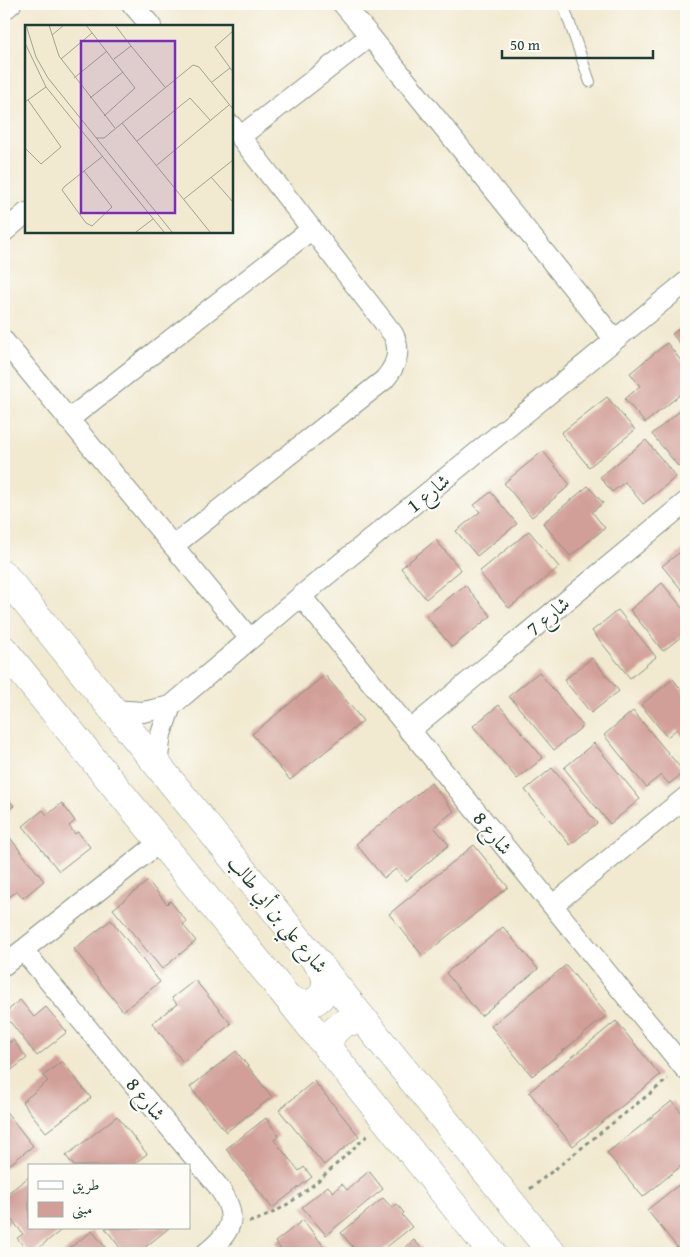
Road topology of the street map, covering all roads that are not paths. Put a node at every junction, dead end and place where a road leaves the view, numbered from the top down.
1 (11, 4) edge
2 (132, 4) edge
3 (343, 4) edge
4 (563, 4) edge
5 (4, 10) edge
6 (150, 25) edge
7 (370, 36) junction
8 (590, 82) dead end
9 (236, 131) edge
10 (25, 214) edge
11 (312, 228) junction
12 (4, 232) edge
13 (686, 282) edge
14 (615, 340) junction
15 (4, 341) edge
16 (68, 420) junction
17 (686, 502) edge
18 (173, 546) junction
19 (4, 575) edge
20 (301, 596) junction
21 (250, 639) junction
22 (4, 650) edge
23 (171, 706) junction
24 (113, 710) junction
25 (410, 731) junction
26 (157, 765) junction
27 (686, 797) edge
28 (160, 842) junction
29 (553, 905) junction
30 (23, 950) junction
31 (4, 965) edge
32 (320, 965) junction
33 (287, 997) junction
34 (366, 1022) junction
35 (328, 1049) junction
36 (685, 1068) edge
37 (206, 1253) edge
38 (492, 1253) edge
39 (552, 1253) edge

1 - 5 street
2 - 6 street
3 - 7 street
4 - 8 lane
7 - 9 street
7 - 14 street
9 - 11 street
10 - 12 street
11 - 16 street
11 - 18 street
13 - 14 street, شارع 1
14 - 20 street, شارع 1
15 - 16 street
16 - 18 street
17 - 25 street, شارع 7
18 - 21 street
19 - 24 street, شارع علي بن أبي طالب
20 - 21 street, شارع 1
20 - 25 street, شارع 8
21 - 23 street, شارع 1
22 - 28 street
23 - 24 street, شارع 1
23 - 26 street
24 - 26 street, شارع علي بن أبي طالب
25 - 29 street, شارع 8
26 - 32 street, شارع علي بن أبي طالب
27 - 29 street
28 - 30 street
28 - 33 street
29 - 36 street, شارع 8
30 - 31 street
30 - 37 street, شارع 8
32 - 33 street
32 - 34 street, شارع علي بن أبي طالب
33 - 35 street
34 - 35 street
34 - 39 street, شارع علي بن أبي طالب
35 - 38 street

